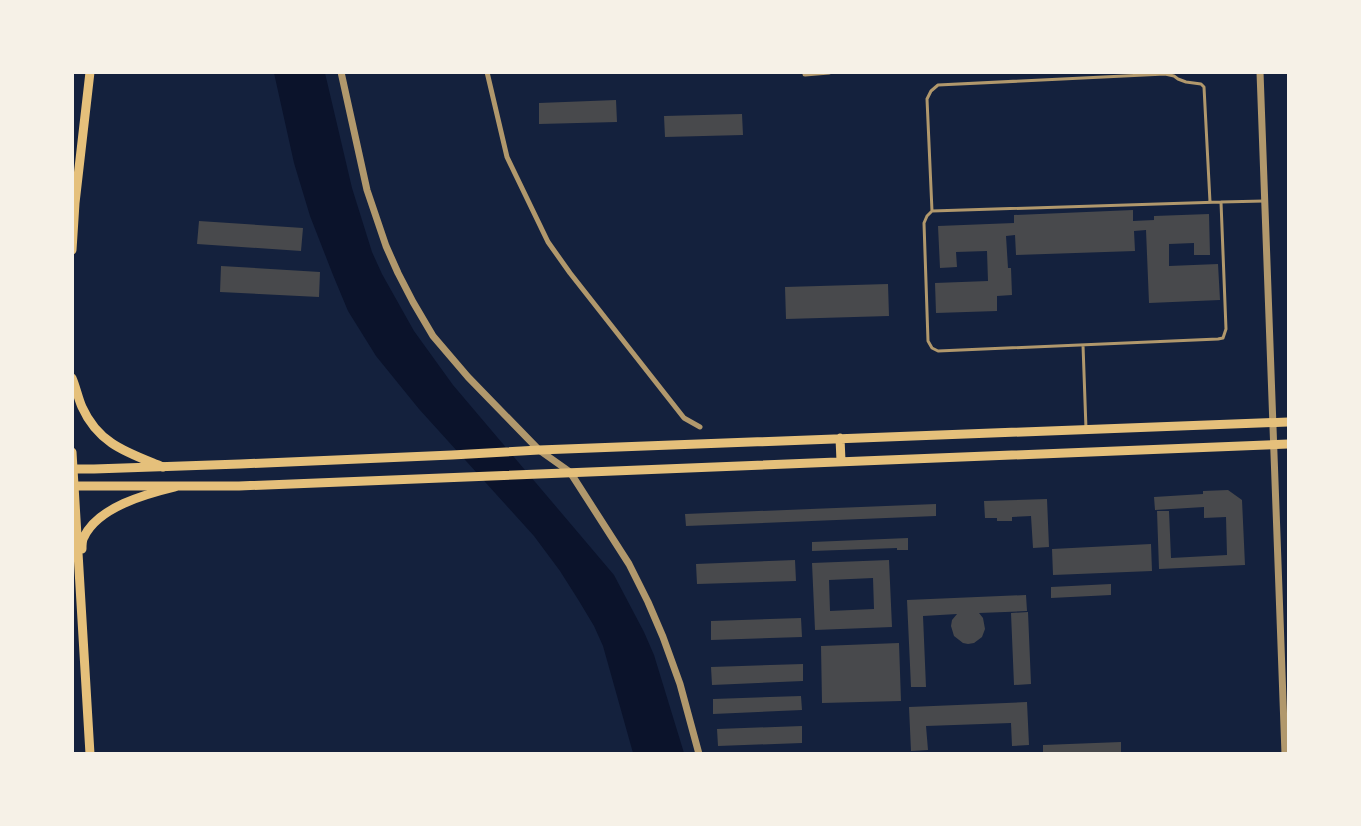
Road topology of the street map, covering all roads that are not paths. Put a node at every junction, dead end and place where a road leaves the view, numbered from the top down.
1 (90, 72) edge
2 (341, 72) edge
3 (487, 72) edge
4 (805, 72) edge
5 (830, 72) edge
6 (1260, 72) edge
7 (1265, 201) junction
8 (1210, 202) junction
9 (1221, 202) junction
10 (932, 211) junction
11 (72, 250) edge
12 (1083, 345) junction
13 (72, 378) edge
14 (1273, 422) junction
15 (1288, 422) edge
16 (700, 427) dead end
17 (1086, 429) junction
18 (840, 438) junction
19 (1273, 444) junction
20 (1288, 444) edge
21 (539, 450) junction
22 (72, 452) edge
23 (841, 462) junction
24 (163, 467) junction
25 (73, 469) edge
26 (570, 472) junction
27 (73, 486) edge
28 (175, 487) junction
29 (79, 561) junction
30 (90, 754) edge
31 (699, 754) edge
32 (1285, 754) edge

1 - 11 main road
2 - 21 street
3 - 16 street
4 - 5 street
6 - 7 street
7 - 9 lane
7 - 14 street
8 - 9 lane
8 - 10 lane
8 - 10 lane
9 - 12 lane
10 - 12 lane
12 - 17 lane
13 - 24 main road
14 - 15 main road
14 - 17 main road
14 - 19 street
17 - 18 main road
18 - 21 main road
18 - 23 main road
19 - 20 main road
19 - 23 main road
19 - 32 street
21 - 24 main road
21 - 26 street
22 - 25 main road
23 - 26 main road
24 - 25 main road
25 - 27 main road
26 - 28 main road
26 - 31 street
27 - 28 main road
27 - 29 main road
28 - 29 main road
29 - 30 main road

